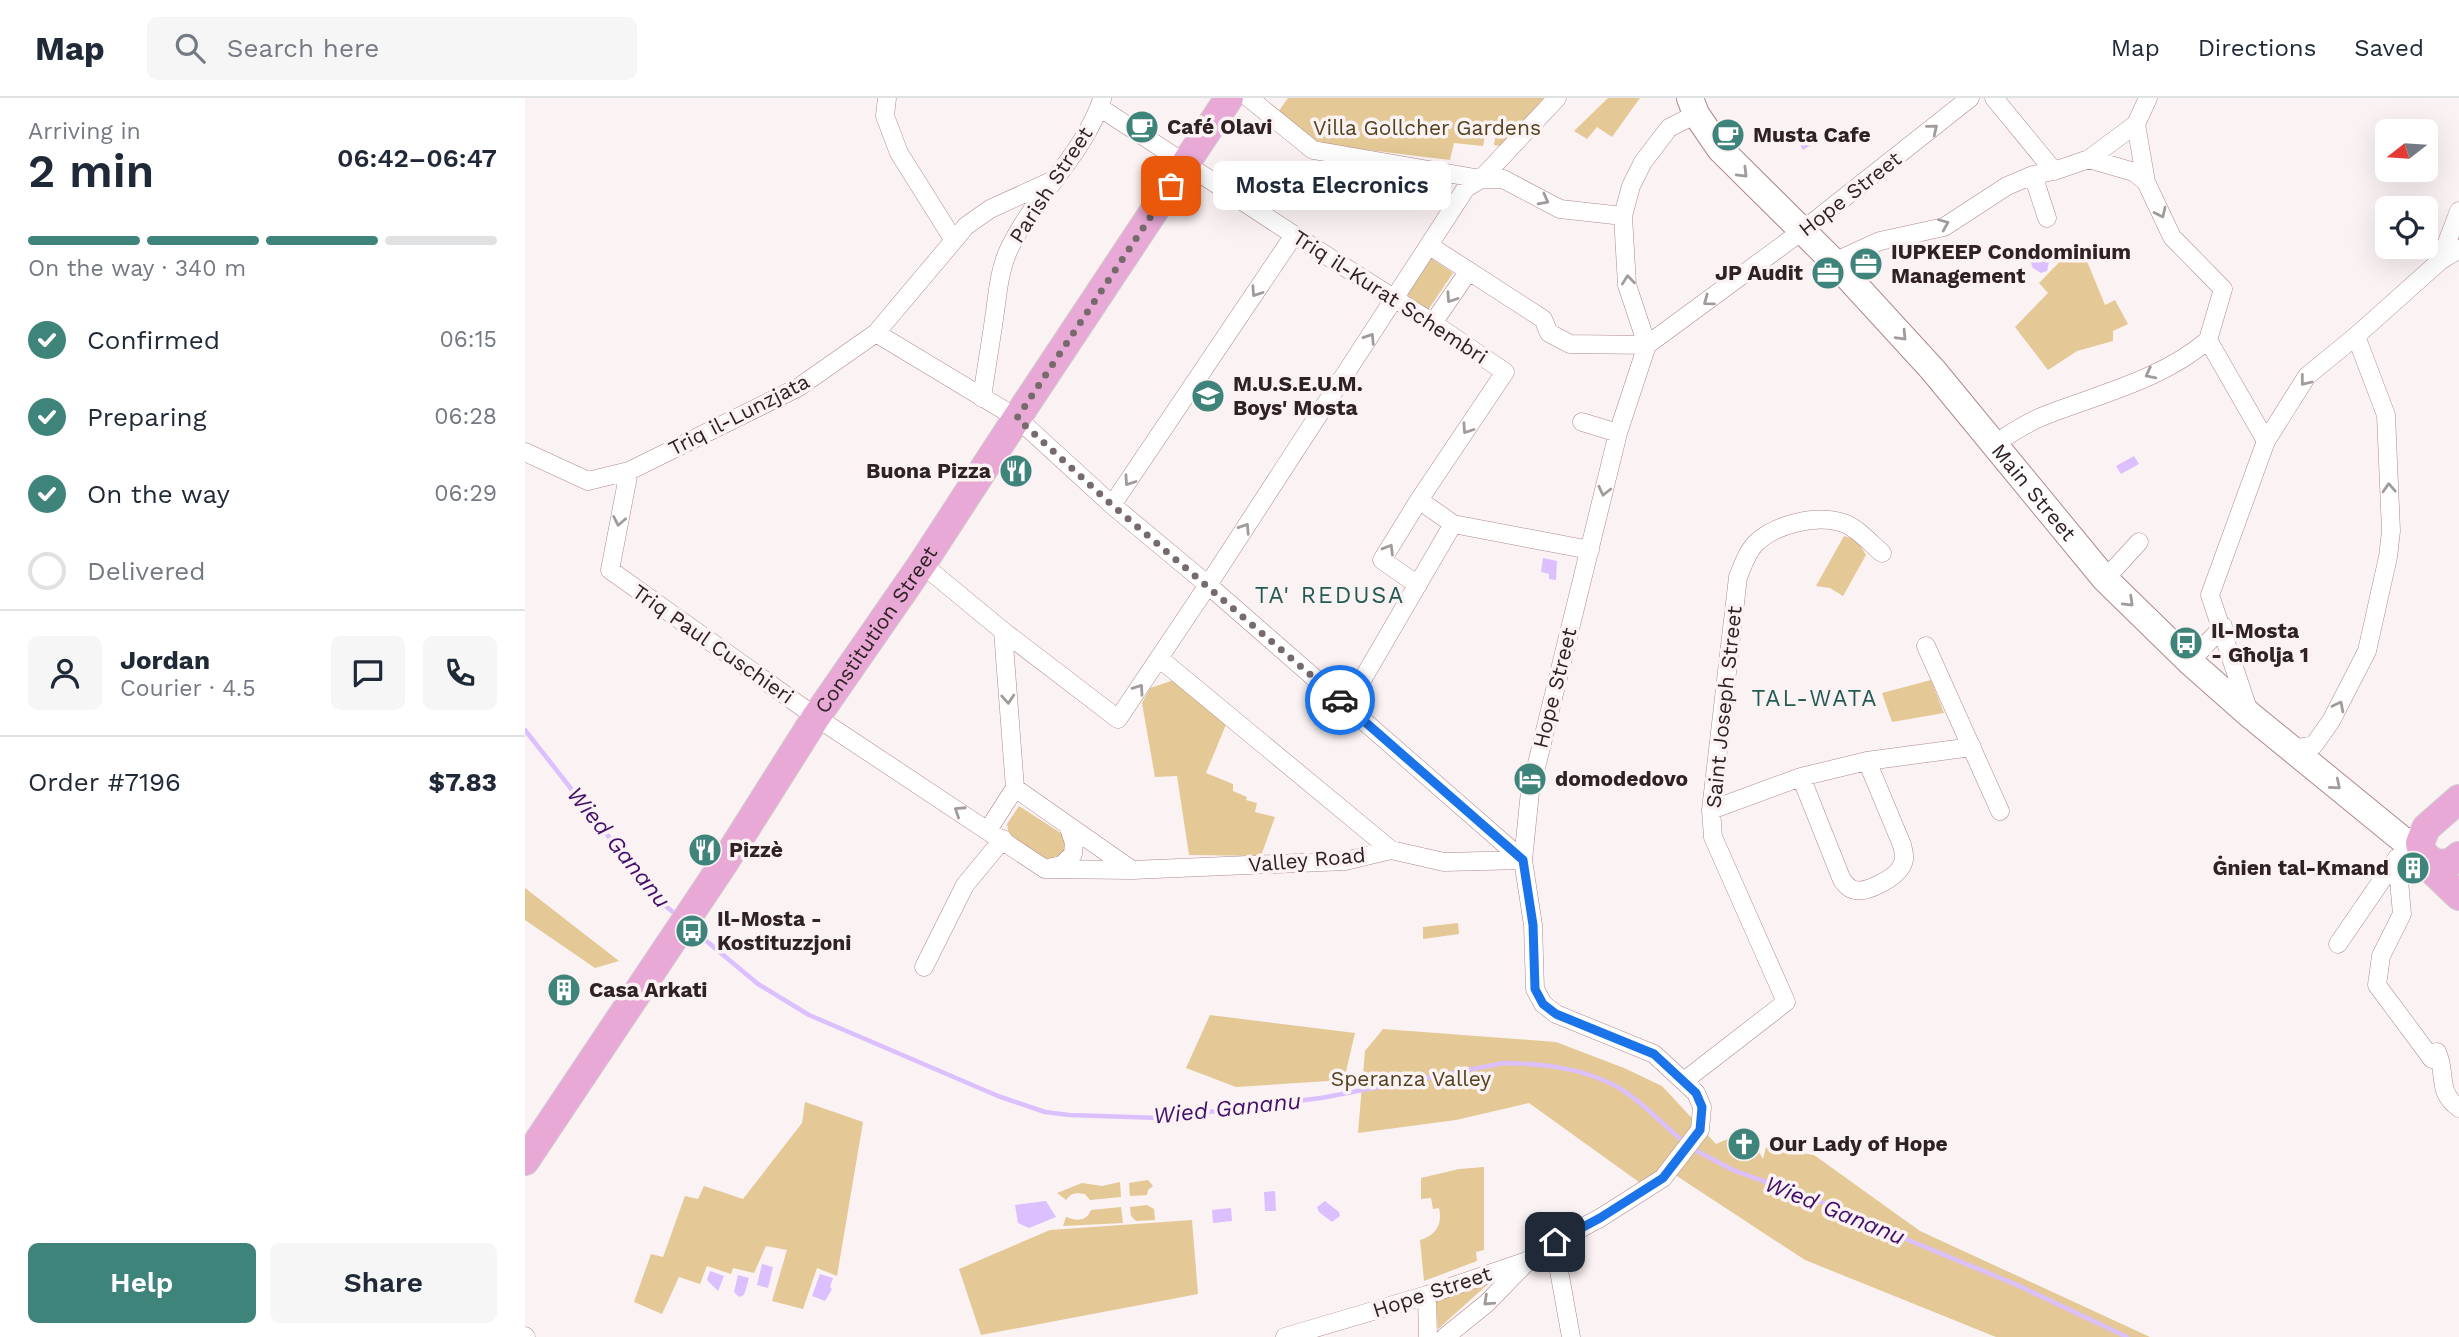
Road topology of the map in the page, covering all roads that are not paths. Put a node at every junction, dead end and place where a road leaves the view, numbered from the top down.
1 (887, 98) edge
2 (1229, 98) edge
3 (1248, 98) edge
4 (1557, 98) edge
5 (1970, 98) edge
6 (1994, 98) edge
7 (2148, 98) edge
8 (1101, 103) edge
9 (1693, 106) edge
10 (2136, 124) junction
11 (2089, 159) junction
12 (1186, 164) junction
13 (2054, 171) junction
14 (2033, 174) junction
15 (1056, 179) junction
16 (1481, 179) junction
17 (2146, 181) junction
18 (2459, 211) edge
19 (1623, 216) junction
20 (2047, 218) dead end
21 (1802, 231) junction
22 (1294, 235) junction
23 (953, 239) junction
24 (1430, 246) junction
25 (2459, 249) edge
26 (2439, 261) junction
27 (1833, 262) junction
28 (1468, 272) junction
29 (1395, 299) junction
30 (1433, 323) junction
31 (876, 333) junction
32 (2356, 337) junction
33 (2208, 340) junction
34 (1647, 345) junction
35 (982, 398) junction
36 (1017, 418) junction
37 (1582, 422) dead end
38 (1618, 433) junction
39 (2266, 441) junction
40 (1994, 444) junction
41 (525, 452) edge
42 (629, 471) junction
43 (1419, 500) junction
44 (1112, 505) junction
45 (1453, 524) junction
46 (2139, 542) dead end
47 (1590, 550) junction
48 (1882, 553) dead end
49 (922, 564) junction
50 (2105, 579) junction
51 (1208, 585) junction
52 (1418, 585) junction
53 (2223, 626) junction
54 (1003, 631) junction
55 (1926, 646) dead end
56 (1159, 658) junction
57 (2190, 662) junction
58 (1347, 706) junction
59 (2251, 715) junction
60 (816, 717) junction
61 (1972, 747) junction
62 (2292, 748) junction
63 (1867, 761) junction
64 (1801, 777) junction
65 (1015, 788) junction
66 (1711, 810) junction
67 (2000, 811) dead end
68 (1068, 825) junction
69 (995, 835) junction
70 (2438, 835) edge
71 (1391, 850) junction
72 (2459, 856) edge
73 (1523, 860) junction
74 (1045, 869) junction
75 (1132, 870) junction
76 (2459, 896) edge
77 (2338, 944) dead end
78 (924, 967) dead end
79 (1684, 1082) junction
80 (2459, 1108) edge
81 (525, 1161) edge
82 (1554, 1243) junction
83 (1527, 1261) junction
84 (1427, 1295) junction
85 (1285, 1337) edge
86 (1428, 1337) edge
87 (1445, 1337) edge
88 (1571, 1337) edge

1 - 23 street
2 - 12 main road, Constitution Street
3 - 16 street
4 - 16 street
21 -> 5 street, Hope Street
6 - 13 street
7 - 10 street
8 - 12 street, Triq il-Kurat Schembri
8 - 15 street, Parish Street
9 - 19 street
9 -> 21 main road, Main Street
10 - 11 street
10 - 17 street
11 - 13 street
11 - 17 street
12 - 22 street, Triq il-Kurat Schembri
12 - 36 main road, Constitution Street
13 - 14 street
14 - 20 street
27 -> 14 street
15 - 23 street, Triq il-Lunzjata
15 - 35 street, Parish Street
16 -> 19 street
16 - 24 street
17 -> 33 street
18 - 26 street
34 -> 19 street
21 - 27 main road, Main Street
21 -> 34 street, Hope Street
22 - 29 street, Triq il-Kurat Schembri
22 -> 44 street
23 - 31 street, Triq il-Lunzjata
24 - 28 street
24 - 29 street
25 - 26 street
26 - 32 street
27 -> 40 main road, Main Street
28 -> 30 street
28 - 34 street
29 - 30 street, Triq il-Kurat Schembri
51 -> 29 street
30 -> 43 street, Triq il-Kurat Schembri
31 - 35 street
31 - 42 street, Triq il-Lunzjata
32 -> 39 street
62 -> 32 street
33 - 39 street
33 -> 40 street
34 - 38 street, Hope Street
35 - 36 street
36 - 44 street
36 - 49 main road, Constitution Street
37 - 38 street
38 -> 47 street, Hope Street
39 - 53 street
40 - 50 main road, Main Street
41 - 42 street, Triq il-Lunzjata
42 -> 60 street, Triq Paul Cuschieri
43 - 45 street
52 -> 43 street
44 - 51 street
45 - 47 street
45 - 52 street
46 - 50 street
47 - 73 street, Hope Street
48 - 66 street, Saint Joseph Street
49 - 54 street
49 - 60 main road, Constitution Street
50 -> 57 main road, Main Street
51 - 56 street
51 - 58 street
52 - 58 street
53 - 57 street
53 - 59 street
54 -> 56 street
54 -> 65 street
55 - 61 street
56 - 71 street
57 - 59 main road, Main Street
58 - 73 street
59 - 62 main road, Main Street
69 -> 60 street
60 - 81 main road, Constitution Street
61 - 63 street
61 - 67 street
62 -> 70 main road, Main Street
63 - 64 street
63 - 64 street
64 - 66 street
65 - 68 street
65 - 69 street
66 - 79 street, Saint Joseph Street
68 - 74 street
68 - 75 street
69 - 74 street
69 - 78 street
70 - 72 main road
70 - 76 main road
70 - 77 street
70 - 80 street
71 - 73 street, Valley Road
71 - 75 street, Valley Road
73 - 79 street, Hope Street
74 - 75 street, Valley Road
79 - 82 street, Hope Street
82 - 83 street, Hope Street
82 - 88 street
83 - 84 street, Hope Street
83 -> 87 street
84 - 85 street, Hope Street
84 - 86 street

